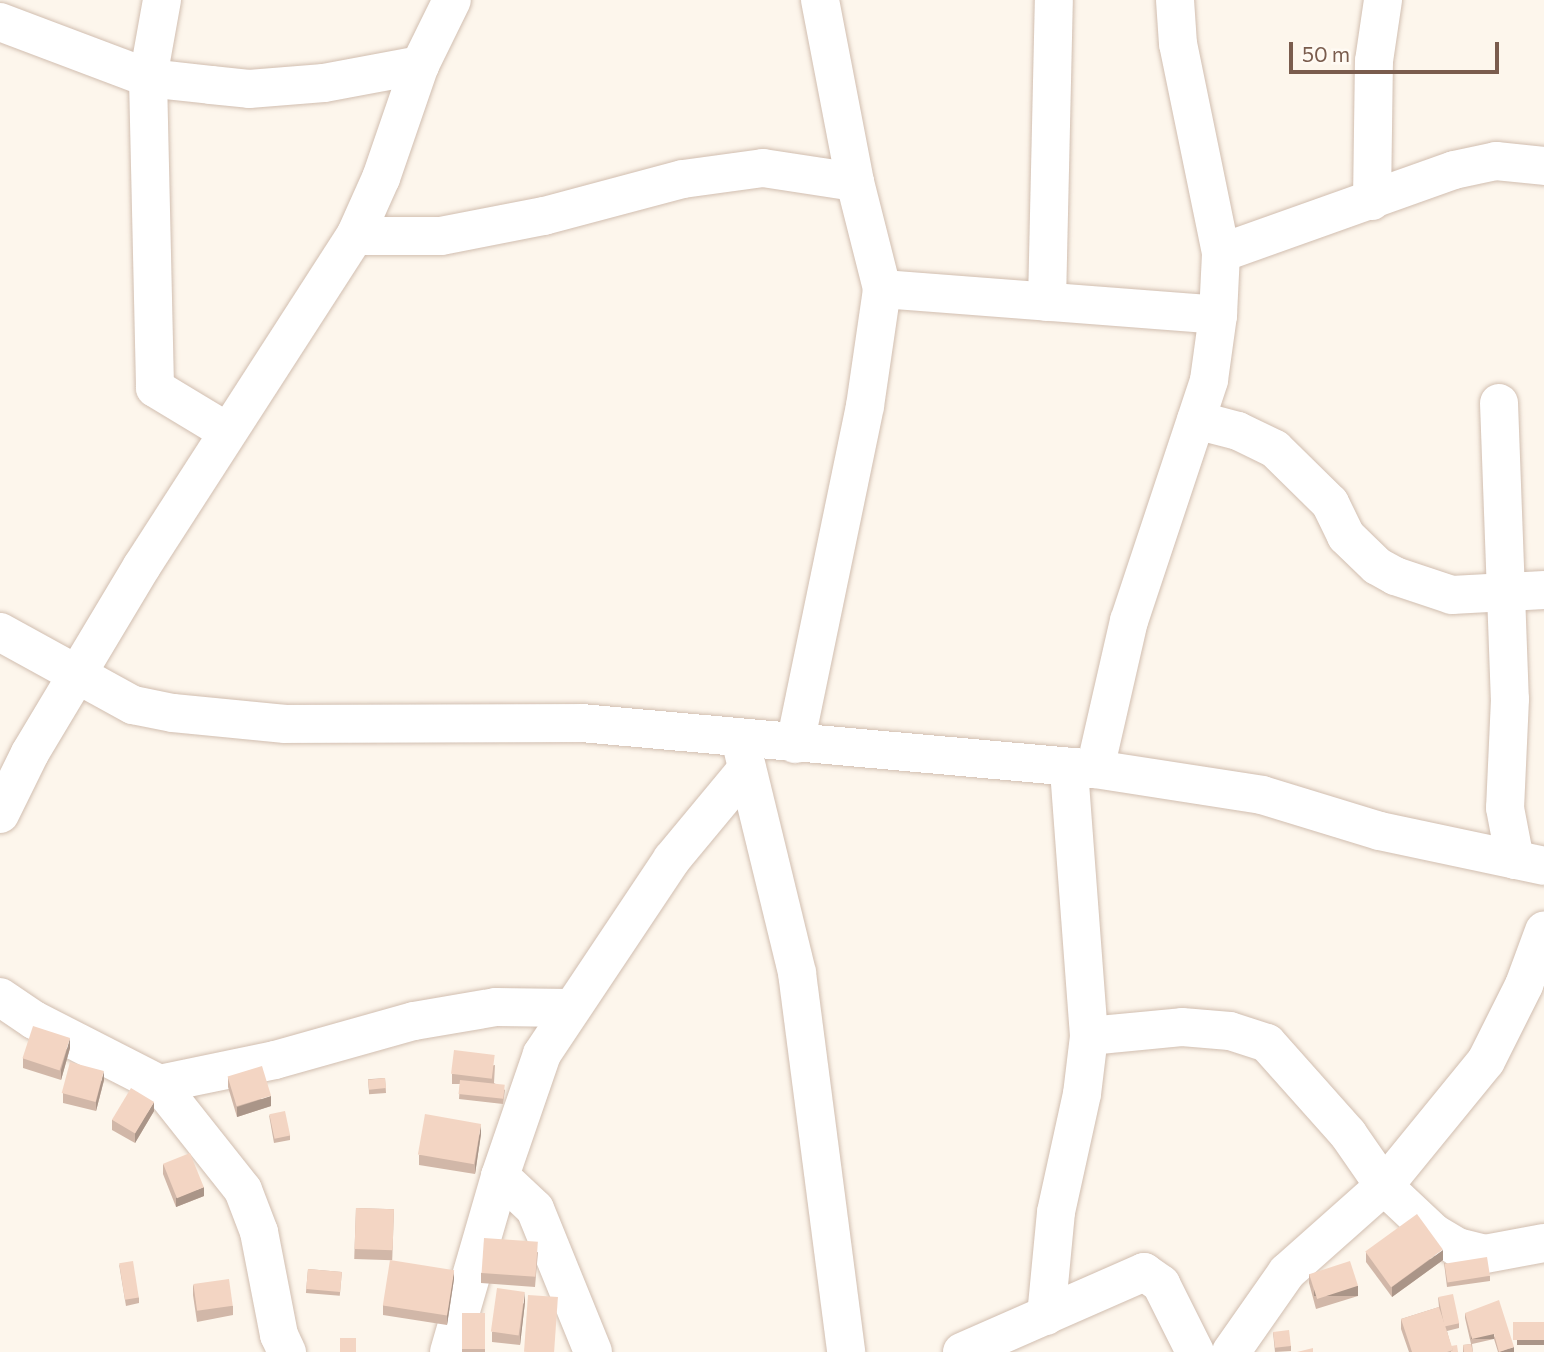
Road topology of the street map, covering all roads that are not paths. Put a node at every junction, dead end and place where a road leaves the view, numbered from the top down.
1 (162, 0) edge
2 (452, 0) edge
3 (820, 0) edge
4 (1054, 0) edge
5 (1175, 0) edge
6 (1383, 0) edge
7 (0, 22) edge
8 (420, 65) junction
9 (148, 78) junction
10 (1544, 166) edge
11 (855, 182) junction
12 (1372, 201) junction
13 (355, 236) junction
14 (1221, 253) junction
15 (882, 289) junction
16 (1047, 302) junction
17 (1218, 315) junction
18 (1499, 403) dead end
19 (1196, 420) junction
20 (226, 431) junction
21 (1544, 590) edge
22 (1504, 592) junction
23 (0, 632) edge
24 (78, 678) junction
25 (795, 744) junction
26 (15, 755) edge
27 (743, 755) junction
28 (1082, 768) junction
29 (0, 814) edge
30 (1530, 863) edge
31 (1544, 931) edge
32 (0, 997) edge
33 (569, 1009) junction
34 (1089, 1036) junction
35 (159, 1084) junction
36 (500, 1176) junction
37 (1384, 1186) junction
38 (1544, 1243) edge
39 (1046, 1316) junction
40 (287, 1352) edge
41 (449, 1352) edge
42 (593, 1352) edge
43 (846, 1352) edge
44 (962, 1352) edge
45 (1195, 1352) edge
46 (1231, 1352) edge

1 - 9 street
2 - 8 street
3 - 11 street
4 - 16 street
5 - 14 street
6 - 12 street
7 - 9 street
8 - 9 street
8 - 13 street
9 - 20 street
10 - 12 street
11 - 13 street
11 - 15 street
12 - 14 street
13 - 20 street
14 - 17 street
15 - 16 street
15 - 25 street
16 - 17 street
17 - 19 street
18 - 22 street
19 - 22 street
19 - 28 street
20 - 24 street
21 - 22 street
22 - 30 street
23 - 24 street
24 - 26 street
24 - 27 street
25 - 27 street
25 - 28 street
26 - 29 street
27 - 33 street
27 - 43 street
28 - 30 street
28 - 34 street
31 - 37 street
32 - 35 street
33 - 35 street
33 - 36 street
34 - 37 street
34 - 39 street
35 - 40 street
36 - 41 street
36 - 42 street
37 - 38 street
37 - 46 street
39 - 44 street
39 - 45 street

